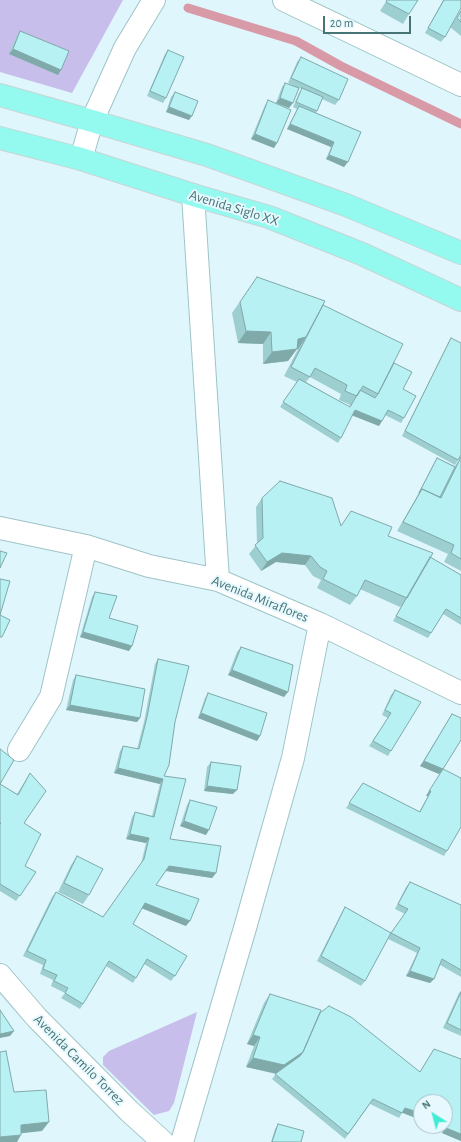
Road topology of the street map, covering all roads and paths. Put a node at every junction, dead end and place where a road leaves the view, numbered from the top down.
1 (154, 0) edge
2 (284, 0) edge
3 (461, 85) edge
4 (0, 96) edge
5 (92, 121) junction
6 (0, 138) edge
7 (82, 160) junction
8 (193, 195) junction
9 (461, 253) edge
10 (461, 300) edge
11 (0, 528) edge
12 (86, 546) junction
13 (218, 580) junction
14 (320, 624) junction
15 (461, 693) edge
16 (19, 750) dead end
17 (0, 975) edge
18 (163, 1142) edge
19 (182, 1142) edge

1 - 5 street
2 - 3 street
4 - 5 highway
5 - 7 street
5 - 9 highway
6 - 7 highway, Avenida Siglo XX
7 - 8 highway, Avenida Siglo XX
8 - 10 highway, Avenida Siglo XX
8 - 13 street
11 - 12 street, Avenida Miraflores
12 - 13 street, Avenida Miraflores
12 - 16 street
13 - 14 street, Avenida Miraflores
14 - 15 street, Avenida Miraflores
14 - 19 street
17 - 18 street, Avenida Camilo Torrez

